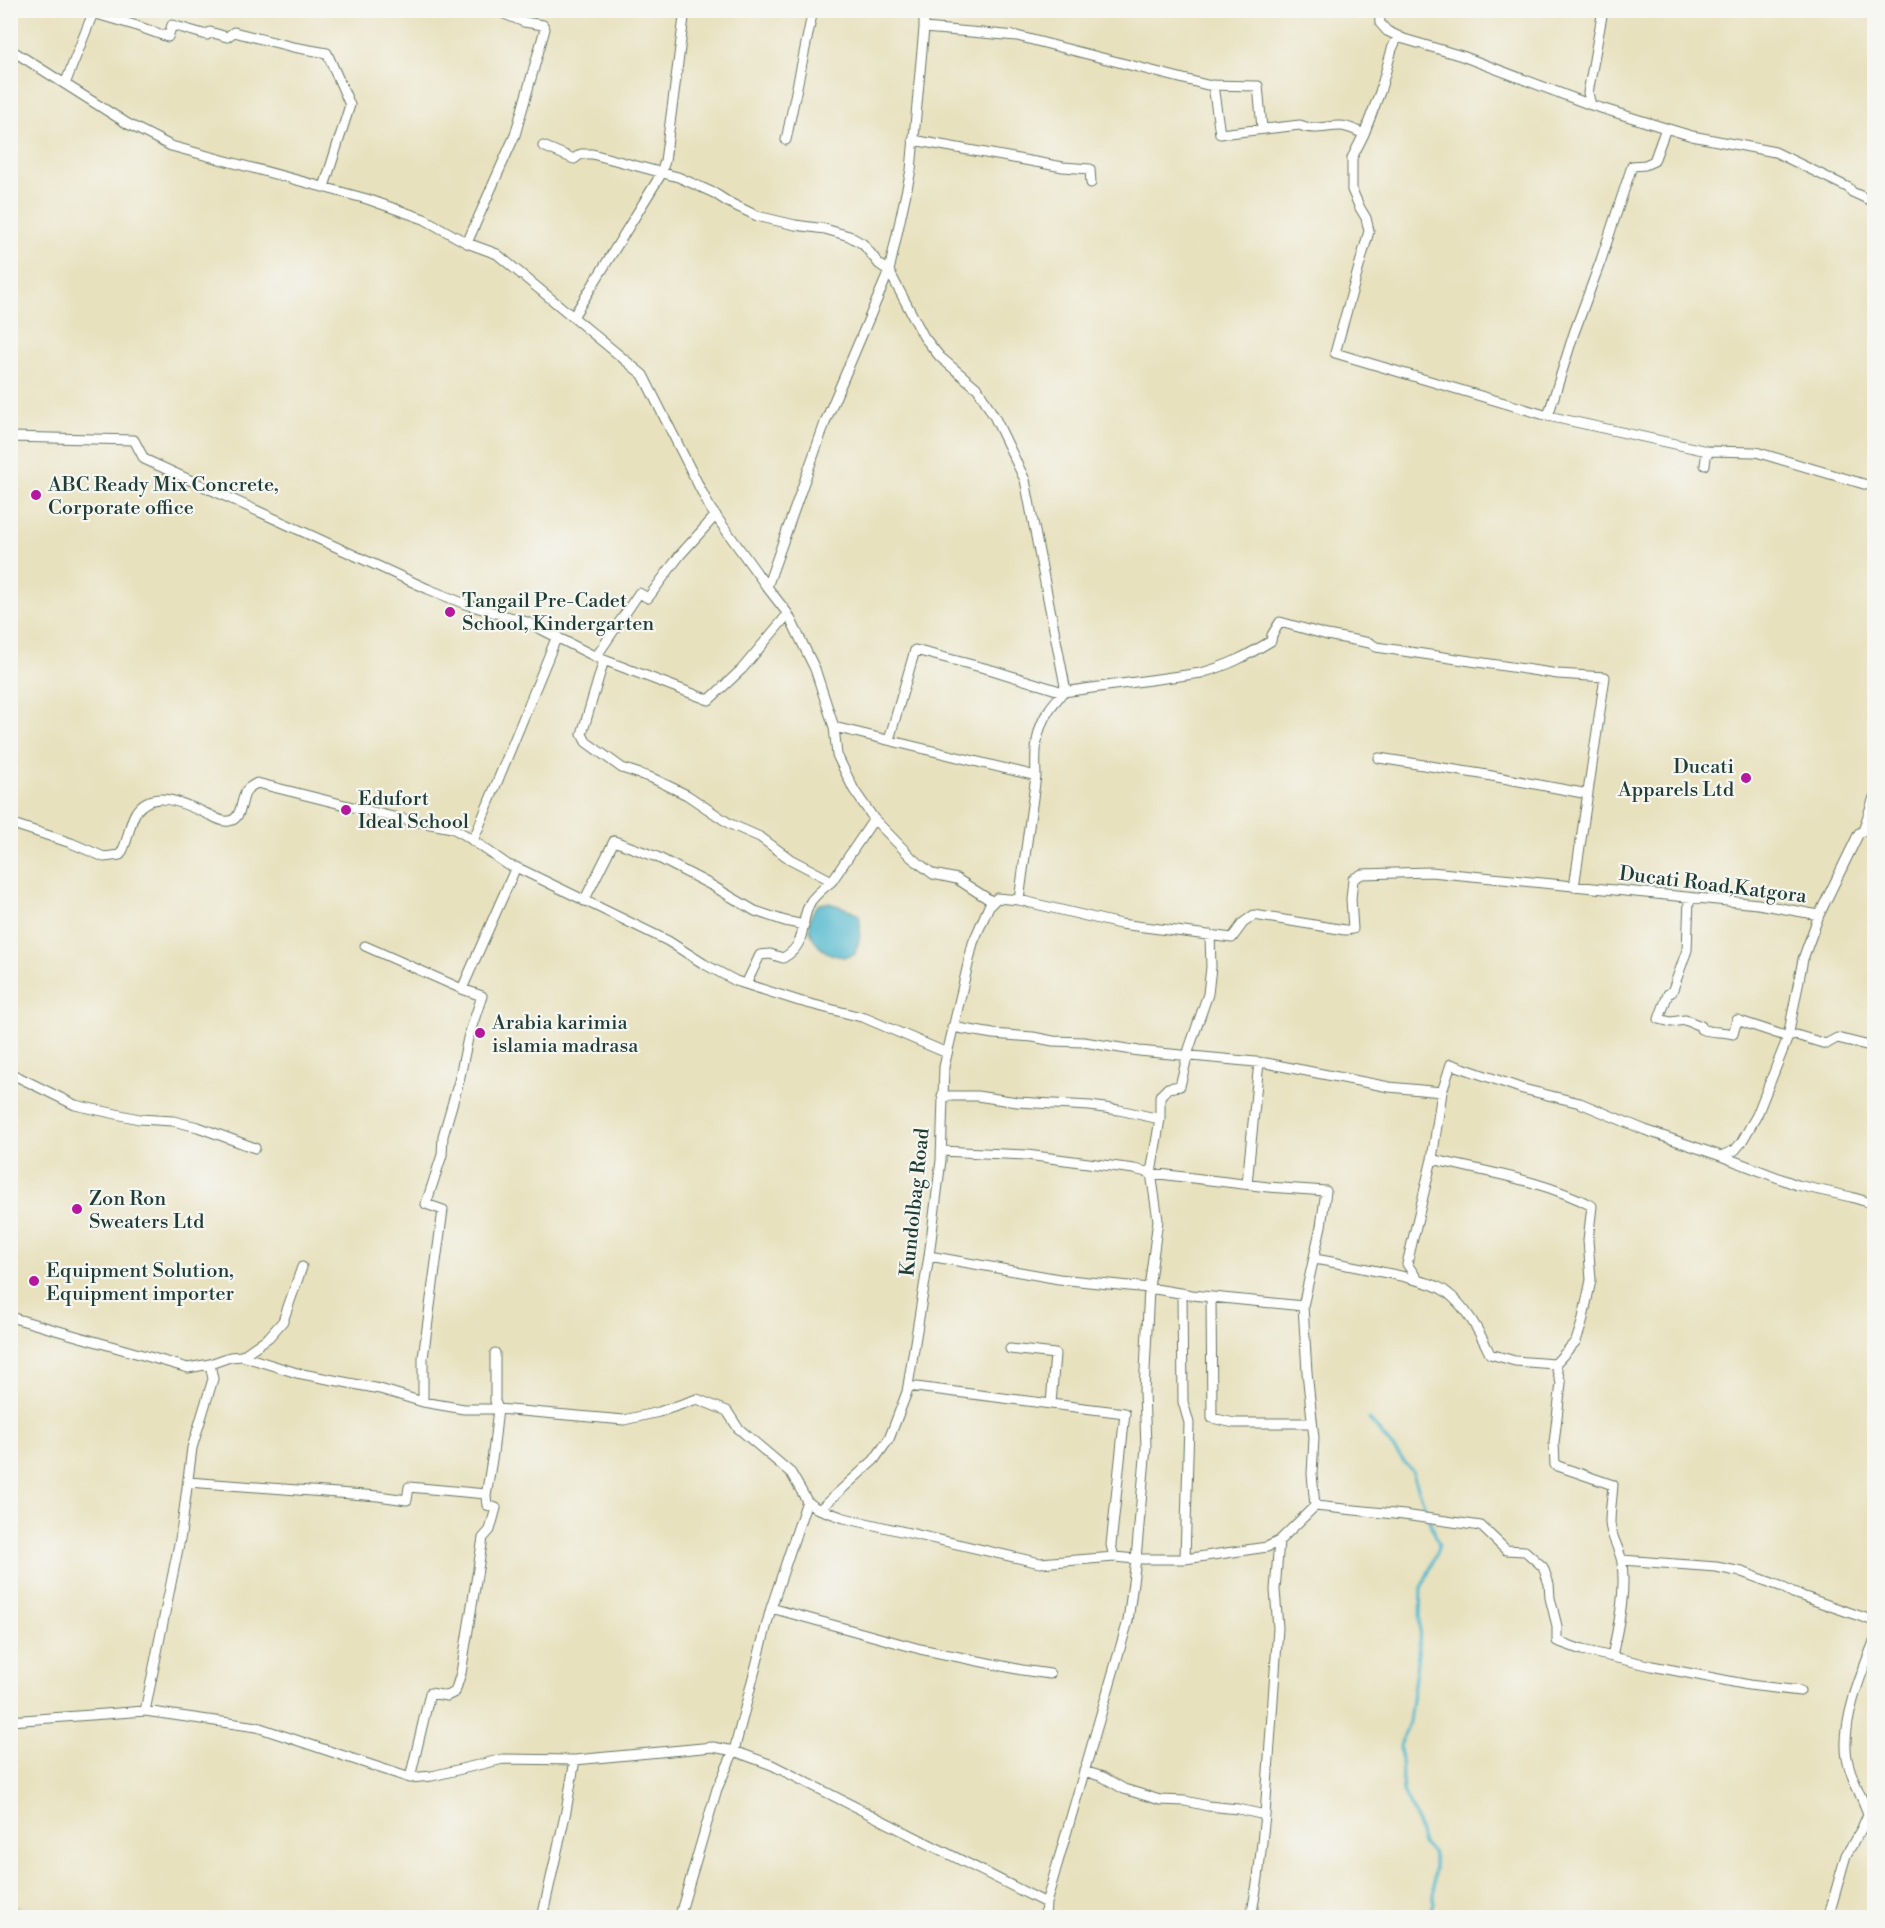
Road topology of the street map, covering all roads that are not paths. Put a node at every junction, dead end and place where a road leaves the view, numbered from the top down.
1 (502, 10) edge
2 (685, 10) edge
3 (813, 10) edge
4 (924, 10) edge
5 (1378, 10) edge
6 (1603, 10) edge
7 (924, 28) junction
8 (1398, 36) junction
9 (10, 51) edge
10 (65, 84) junction
11 (1213, 85) junction
12 (1592, 105) junction
13 (1262, 128) junction
14 (1666, 128) junction
15 (1364, 134) junction
16 (786, 140) dead end
17 (913, 140) junction
18 (543, 146) dead end
19 (661, 173) junction
20 (1091, 183) dead end
21 (324, 188) junction
22 (1875, 202) edge
23 (467, 243) junction
24 (889, 271) junction
25 (573, 317) junction
26 (1548, 416) junction
27 (10, 437) edge
28 (1707, 451) junction
29 (1705, 465) dead end
30 (1875, 488) edge
31 (716, 515) junction
32 (767, 587) junction
33 (788, 614) junction
34 (558, 636) junction
35 (600, 658) junction
36 (1063, 692) junction
37 (834, 727) junction
38 (889, 740) junction
39 (1379, 758) dead end
40 (1036, 776) junction
41 (1588, 794) junction
42 (1875, 797) edge
43 (874, 819) junction
44 (10, 823) edge
45 (1863, 831) junction
46 (1875, 833) edge
47 (473, 841) junction
48 (516, 867) junction
49 (832, 881) junction
50 (1574, 887) junction
51 (1689, 899) junction
52 (1019, 900) junction
53 (584, 901) junction
54 (993, 902) junction
55 (1819, 915) junction
56 (804, 924) junction
57 (1210, 935) junction
58 (365, 946) dead end
59 (746, 984) junction
60 (462, 989) junction
61 (952, 1027) junction
62 (1788, 1037) junction
63 (1875, 1047) edge
64 (947, 1053) junction
65 (1188, 1056) junction
66 (1258, 1062) junction
67 (10, 1073) edge
68 (1442, 1092) junction
69 (942, 1096) junction
70 (1160, 1119) junction
71 (255, 1148) dead end
72 (941, 1151) junction
73 (1721, 1156) junction
74 (1432, 1159) junction
75 (1151, 1173) junction
76 (1247, 1184) junction
77 (1875, 1204) edge
78 (929, 1256) junction
79 (1315, 1259) junction
80 (302, 1267) dead end
81 (1418, 1280) junction
82 (1149, 1288) junction
83 (1182, 1293) junction
84 (1211, 1297) junction
85 (1303, 1306) junction
86 (10, 1317) edge
87 (1010, 1349) dead end
88 (495, 1353) dead end
89 (242, 1356) junction
90 (210, 1364) junction
91 (1555, 1364) junction
92 (908, 1386) junction
93 (423, 1402) junction
94 (1051, 1404) junction
95 (498, 1409) junction
96 (1312, 1423) junction
97 (188, 1482) junction
98 (486, 1494) junction
99 (807, 1501) junction
100 (1315, 1506) junction
101 (820, 1509) junction
102 (1279, 1541) junction
103 (1114, 1557) junction
104 (1136, 1559) junction
105 (1185, 1559) junction
106 (1622, 1560) junction
107 (771, 1608) junction
108 (1875, 1621) edge
109 (1875, 1642) edge
110 (1612, 1657) junction
111 (1050, 1674) dead end
112 (1800, 1691) dead end
113 (145, 1711) junction
114 (10, 1721) edge
115 (734, 1751) junction
116 (575, 1760) junction
117 (1084, 1771) junction
118 (410, 1778) junction
119 (1265, 1815) junction
120 (1046, 1903) junction
121 (542, 1917) edge
122 (679, 1917) edge
123 (1045, 1917) edge
124 (1251, 1917) edge
125 (1828, 1917) edge

1 - 23 street
2 - 19 street
3 - 16 street
4 - 7 street
5 - 8 street
6 - 12 street
7 - 11 street
7 - 17 street
8 - 12 street
8 - 15 street
9 - 10 street
10 - 21 street
10 - 21 street
11 - 13 street
11 - 13 street
12 - 14 street
13 - 15 street
14 - 22 street
14 - 26 street
15 - 26 street
17 - 20 street
17 - 24 street
18 - 19 street
19 - 24 street
19 - 25 street
21 - 23 street
23 - 25 street
24 - 32 street
24 - 36 street
25 - 31 street
26 - 28 street
27 - 34 street
28 - 29 street
28 - 30 street
31 - 32 street
31 - 35 street
32 - 33 street
33 - 35 street
33 - 37 street
34 - 35 street
34 - 47 street
35 - 49 street
36 - 38 street
36 - 40 street
36 - 41 street
37 - 38 street
37 - 43 street
38 - 40 street
39 - 41 street
40 - 52 street
41 - 50 street
42 - 45 street, Ducati Road,Katgora
43 - 49 street
43 - 54 street
44 - 47 street
45 - 46 street
45 - 55 street, Ducati Road,Katgora
47 - 48 street
48 - 53 street
48 - 60 street
49 - 56 street
50 - 51 street, Ducati Road,Katgora
50 - 57 street, Ducati Road,Katgora
51 - 55 street, Ducati Road,Katgora
51 - 62 street
52 - 54 street
52 - 57 street
53 - 56 street
53 - 59 street
54 - 61 street, Kundolbag Road
55 - 62 street
56 - 59 street
57 - 65 street
58 - 60 street
59 - 64 street
60 - 93 street
61 - 64 street, Kundolbag Road
61 - 65 street
62 - 63 street
62 - 73 street
64 - 69 street, Kundolbag Road
65 - 66 street
65 - 70 street
66 - 68 street
66 - 76 street
67 - 71 street
68 - 73 street
68 - 74 street
69 - 70 street
69 - 72 street, Kundolbag Road
70 - 75 street
72 - 75 street
72 - 78 street, Kundolbag Road
73 - 77 street
74 - 81 street
74 - 91 street
75 - 76 street
75 - 82 street
76 - 79 street
78 - 82 street
78 - 92 street, Kundolbag Road
79 - 81 street
79 - 85 street
80 - 89 street
81 - 91 street
82 - 83 street
82 - 104 street
83 - 84 street
83 - 105 street
84 - 85 street
84 - 96 street
85 - 96 street
86 - 90 street
87 - 94 street
88 - 95 street
89 - 90 street
89 - 93 street
90 - 97 street
91 - 106 street
92 - 94 street
92 - 101 street, Kundolbag Road
93 - 95 street
94 - 103 street
95 - 98 street
95 - 99 street
96 - 100 street
97 - 98 street
97 - 113 street
98 - 118 street
99 - 101 street
99 - 107 street
100 - 102 street
100 - 110 street
101 - 103 street
102 - 105 street
102 - 119 street
103 - 104 street
104 - 105 street
104 - 117 street
106 - 108 street
106 - 110 street
107 - 111 street
107 - 115 street
109 - 125 street
110 - 112 street
113 - 114 street
113 - 118 street
115 - 116 street
115 - 120 street
115 - 122 street
116 - 118 street
116 - 121 street
117 - 119 street
117 - 120 street
119 - 124 street
120 - 123 street

